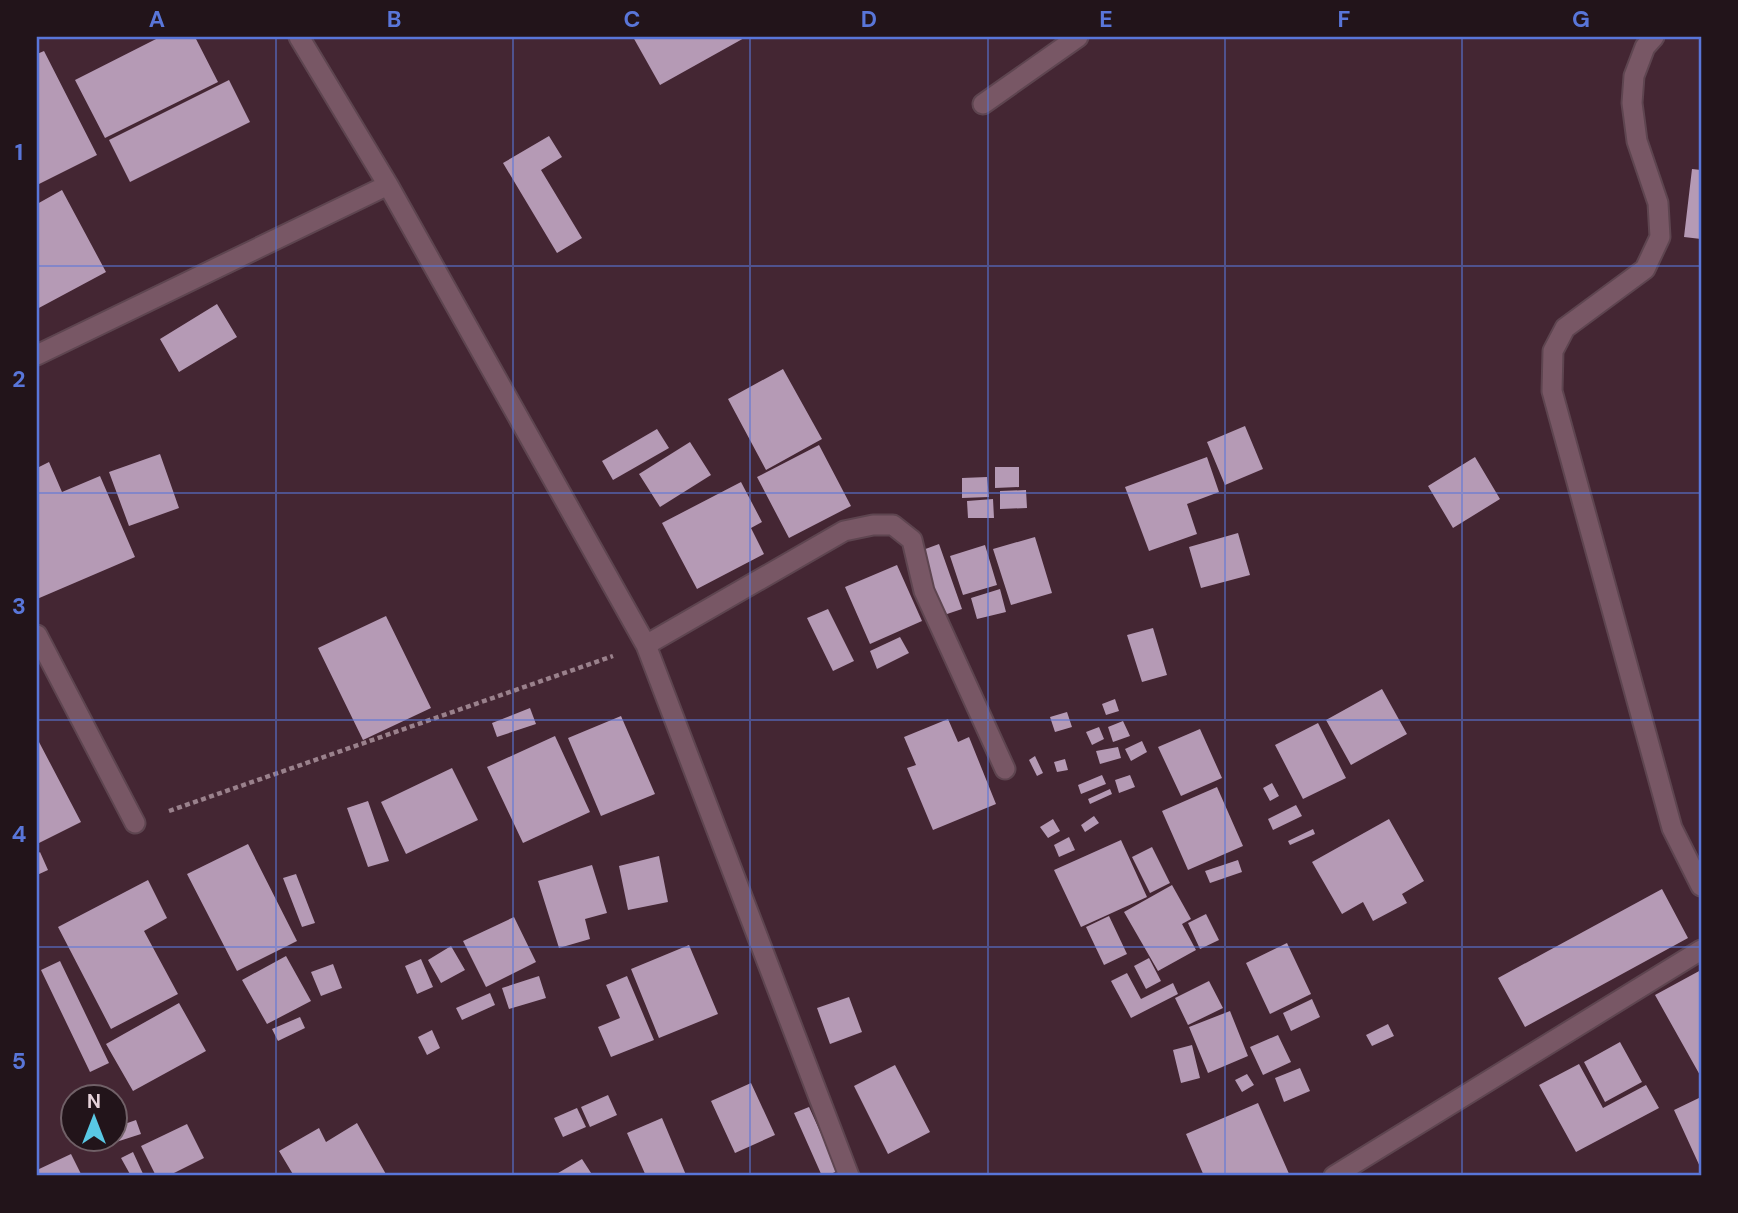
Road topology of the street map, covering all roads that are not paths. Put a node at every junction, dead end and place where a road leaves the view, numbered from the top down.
1 (299, 37) edge
2 (1078, 37) edge
3 (1654, 37) edge
4 (983, 104) dead end
5 (388, 185) junction
6 (37, 355) edge
7 (37, 635) edge
8 (646, 645) junction
9 (1005, 769) dead end
10 (135, 822) road end
11 (1701, 886) edge
12 (1701, 950) edge
13 (849, 1176) edge
14 (1334, 1176) edge

1 - 5 street
2 - 4 street
3 - 11 street
5 - 6 street
5 - 8 street
7 - 10 street
8 - 9 street
8 - 13 street
12 - 14 street

